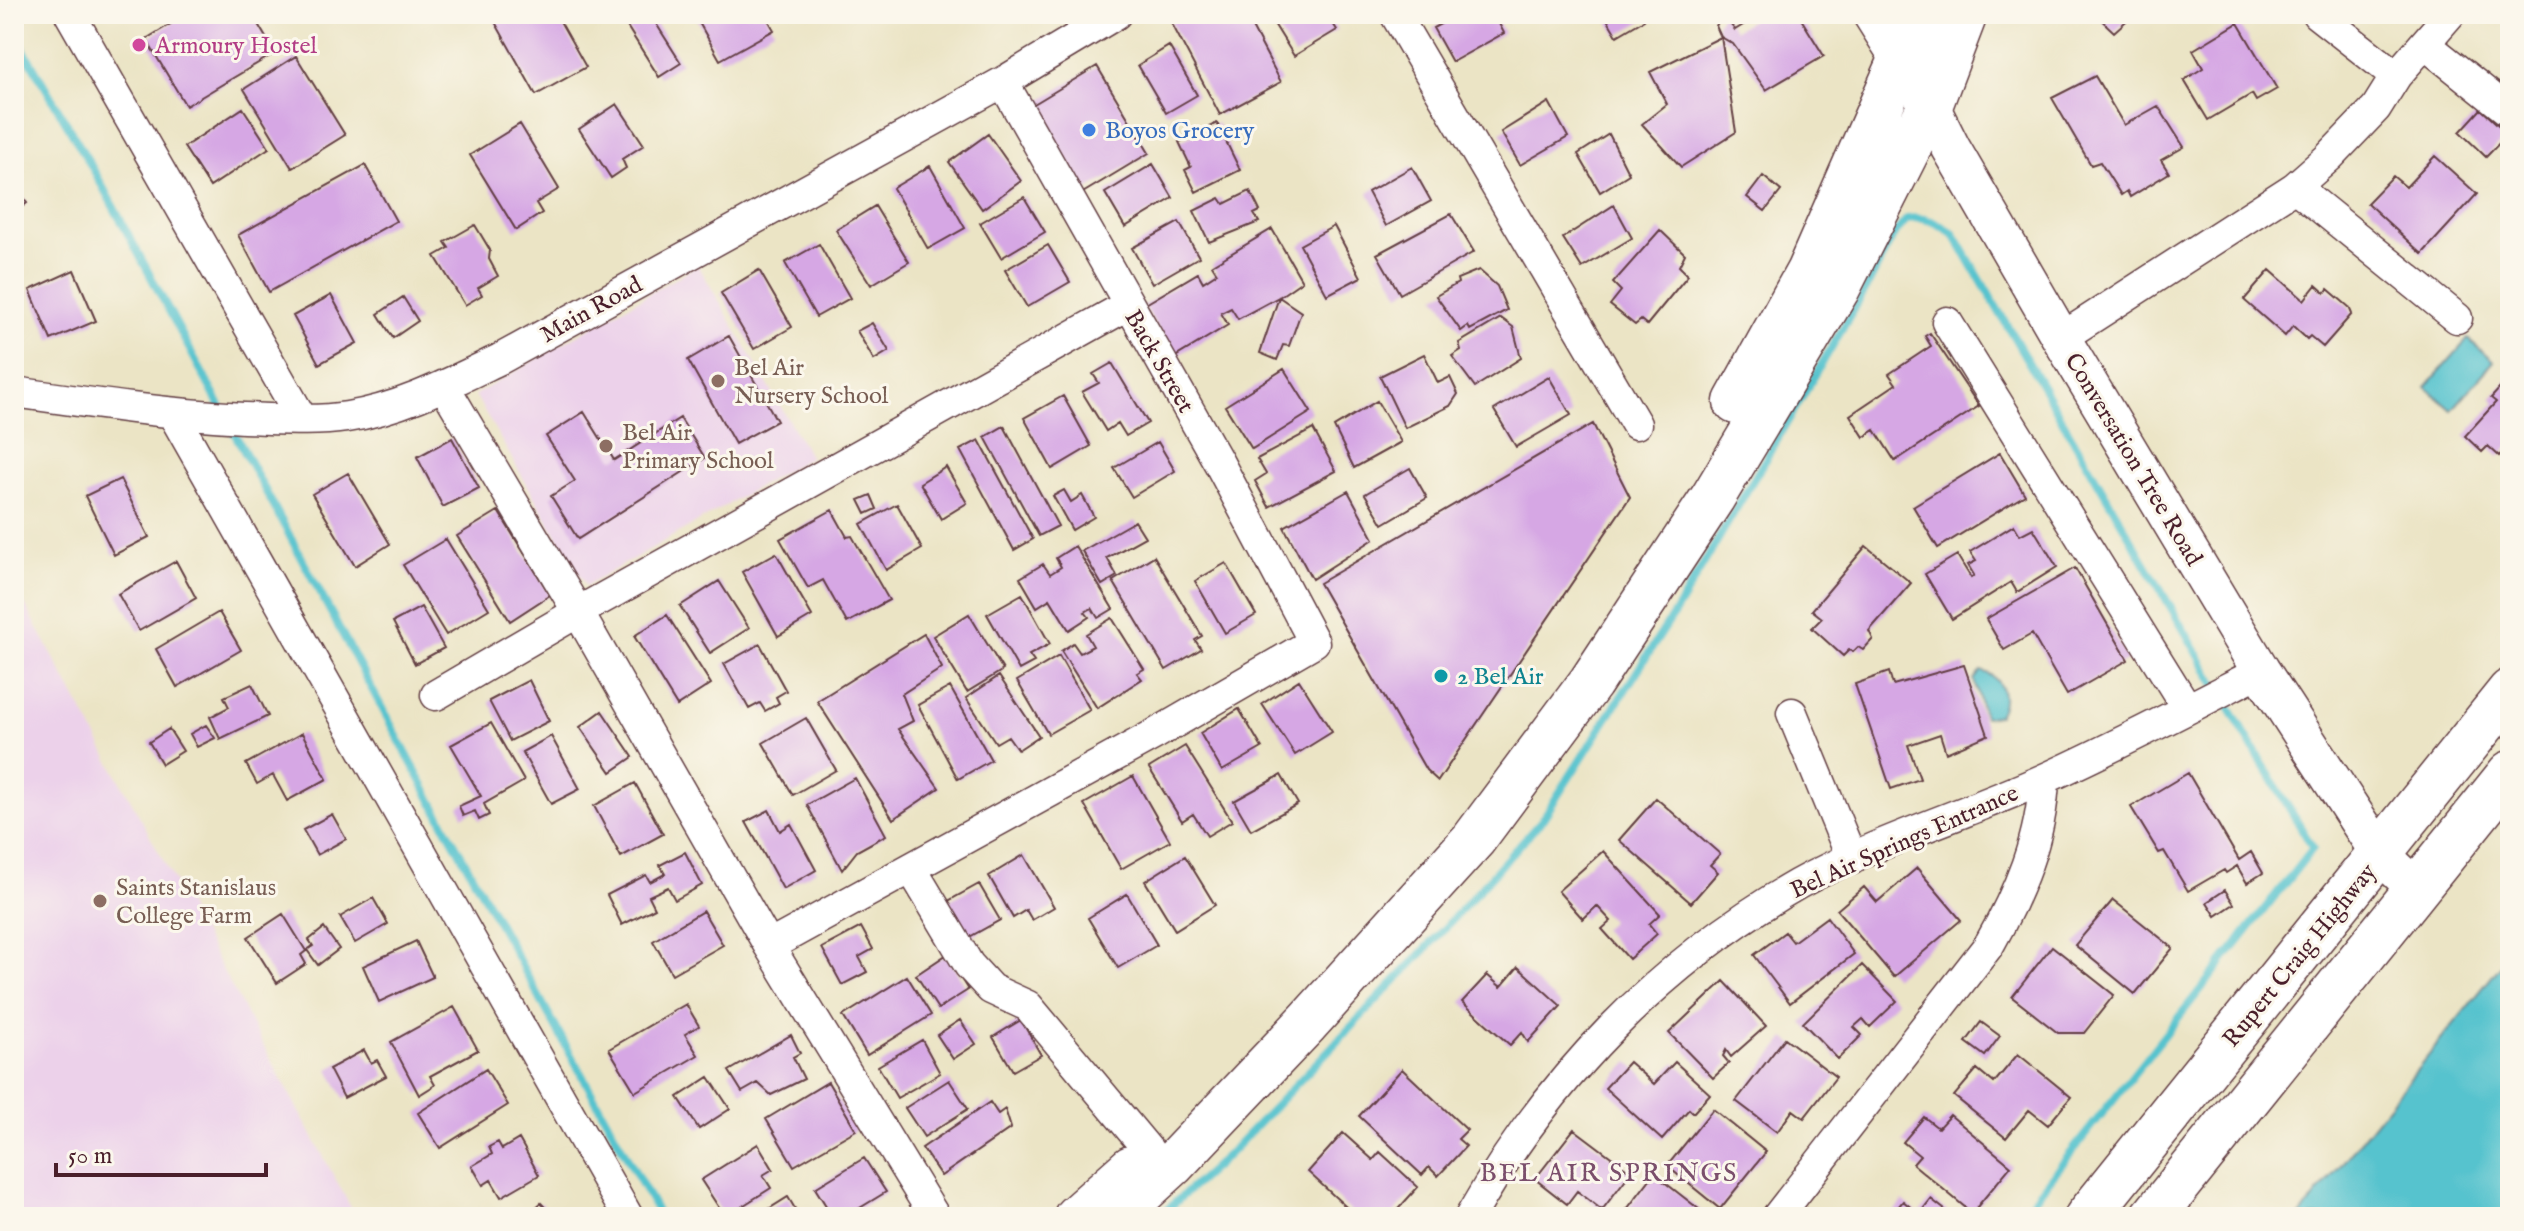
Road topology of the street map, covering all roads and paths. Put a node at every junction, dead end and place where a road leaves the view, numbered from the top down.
1 (70, 14) edge
2 (1116, 14) edge
3 (1395, 14) edge
4 (1872, 14) edge
5 (1918, 14) edge
6 (1965, 14) edge
7 (2317, 14) edge
8 (2450, 14) edge
9 (2425, 44) junction
10 (1901, 60) junction
11 (2396, 76) junction
12 (1003, 82) junction
13 (1930, 106) junction
14 (2510, 112) edge
15 (2295, 187) junction
16 (1128, 305) junction
17 (2457, 318) dead end
18 (1947, 322) dead end
19 (2061, 338) junction
20 (444, 386) junction
21 (14, 392) edge
22 (173, 414) junction
23 (302, 419) junction
24 (1636, 424) dead end
25 (578, 612) junction
26 (2251, 676) junction
27 (2510, 691) edge
28 (436, 695) dead end
29 (2194, 704) junction
30 (1792, 713) dead end
31 (2510, 773) edge
32 (2044, 779) junction
33 (2380, 854) junction
34 (1852, 859) junction
35 (911, 868) junction
36 (2417, 889) junction
37 (769, 946) junction
38 (1141, 1141) junction
39 (628, 1217) edge
40 (935, 1217) edge
41 (1076, 1217) edge
42 (1115, 1217) edge
43 (1470, 1217) edge
44 (1777, 1217) edge
45 (2087, 1217) edge
46 (2153, 1217) edge

1 - 23 street
2 - 12 street, Main Road
3 - 24 street
4 - 10 street, Conversation Tree Road
5 - 10 main road
6 - 13 main road
7 - 11 street
8 - 9 street
9 - 11 street
9 - 14 street
10 - 13 street, Conversation Tree Road
10 - 38 main road
11 - 15 street
12 - 16 street, Back Street
12 - 20 street, Main Road
13 - 19 street, Conversation Tree Road
13 - 42 main road
15 - 17 street
15 - 19 street
16 - 25 street
16 - 35 street, Back Street
18 - 29 street
19 - 26 street, Conversation Tree Road
20 - 23 street, Main Road
20 - 25 street
21 - 22 street, Main Road
22 - 23 street, Main Road
22 - 39 street
25 - 28 street
25 - 37 street
26 - 29 street, Bel Air Springs Entrance
26 - 33 street, Conversation Tree Road
27 - 33 main road, Rupert Craig Highway
29 - 32 street, Bel Air Springs Entrance
30 - 34 street
31 - 36 main road, Rupert Craig Highway
32 - 34 street, Bel Air Springs Entrance
32 - 44 street
33 - 36 street, Conversation Tree Road
33 - 45 main road, Rupert Craig Highway
34 - 43 street, Bel Air Springs Entrance
35 - 37 street
35 - 38 street
36 - 46 main road, Rupert Craig Highway
37 - 40 street
38 - 41 main road

